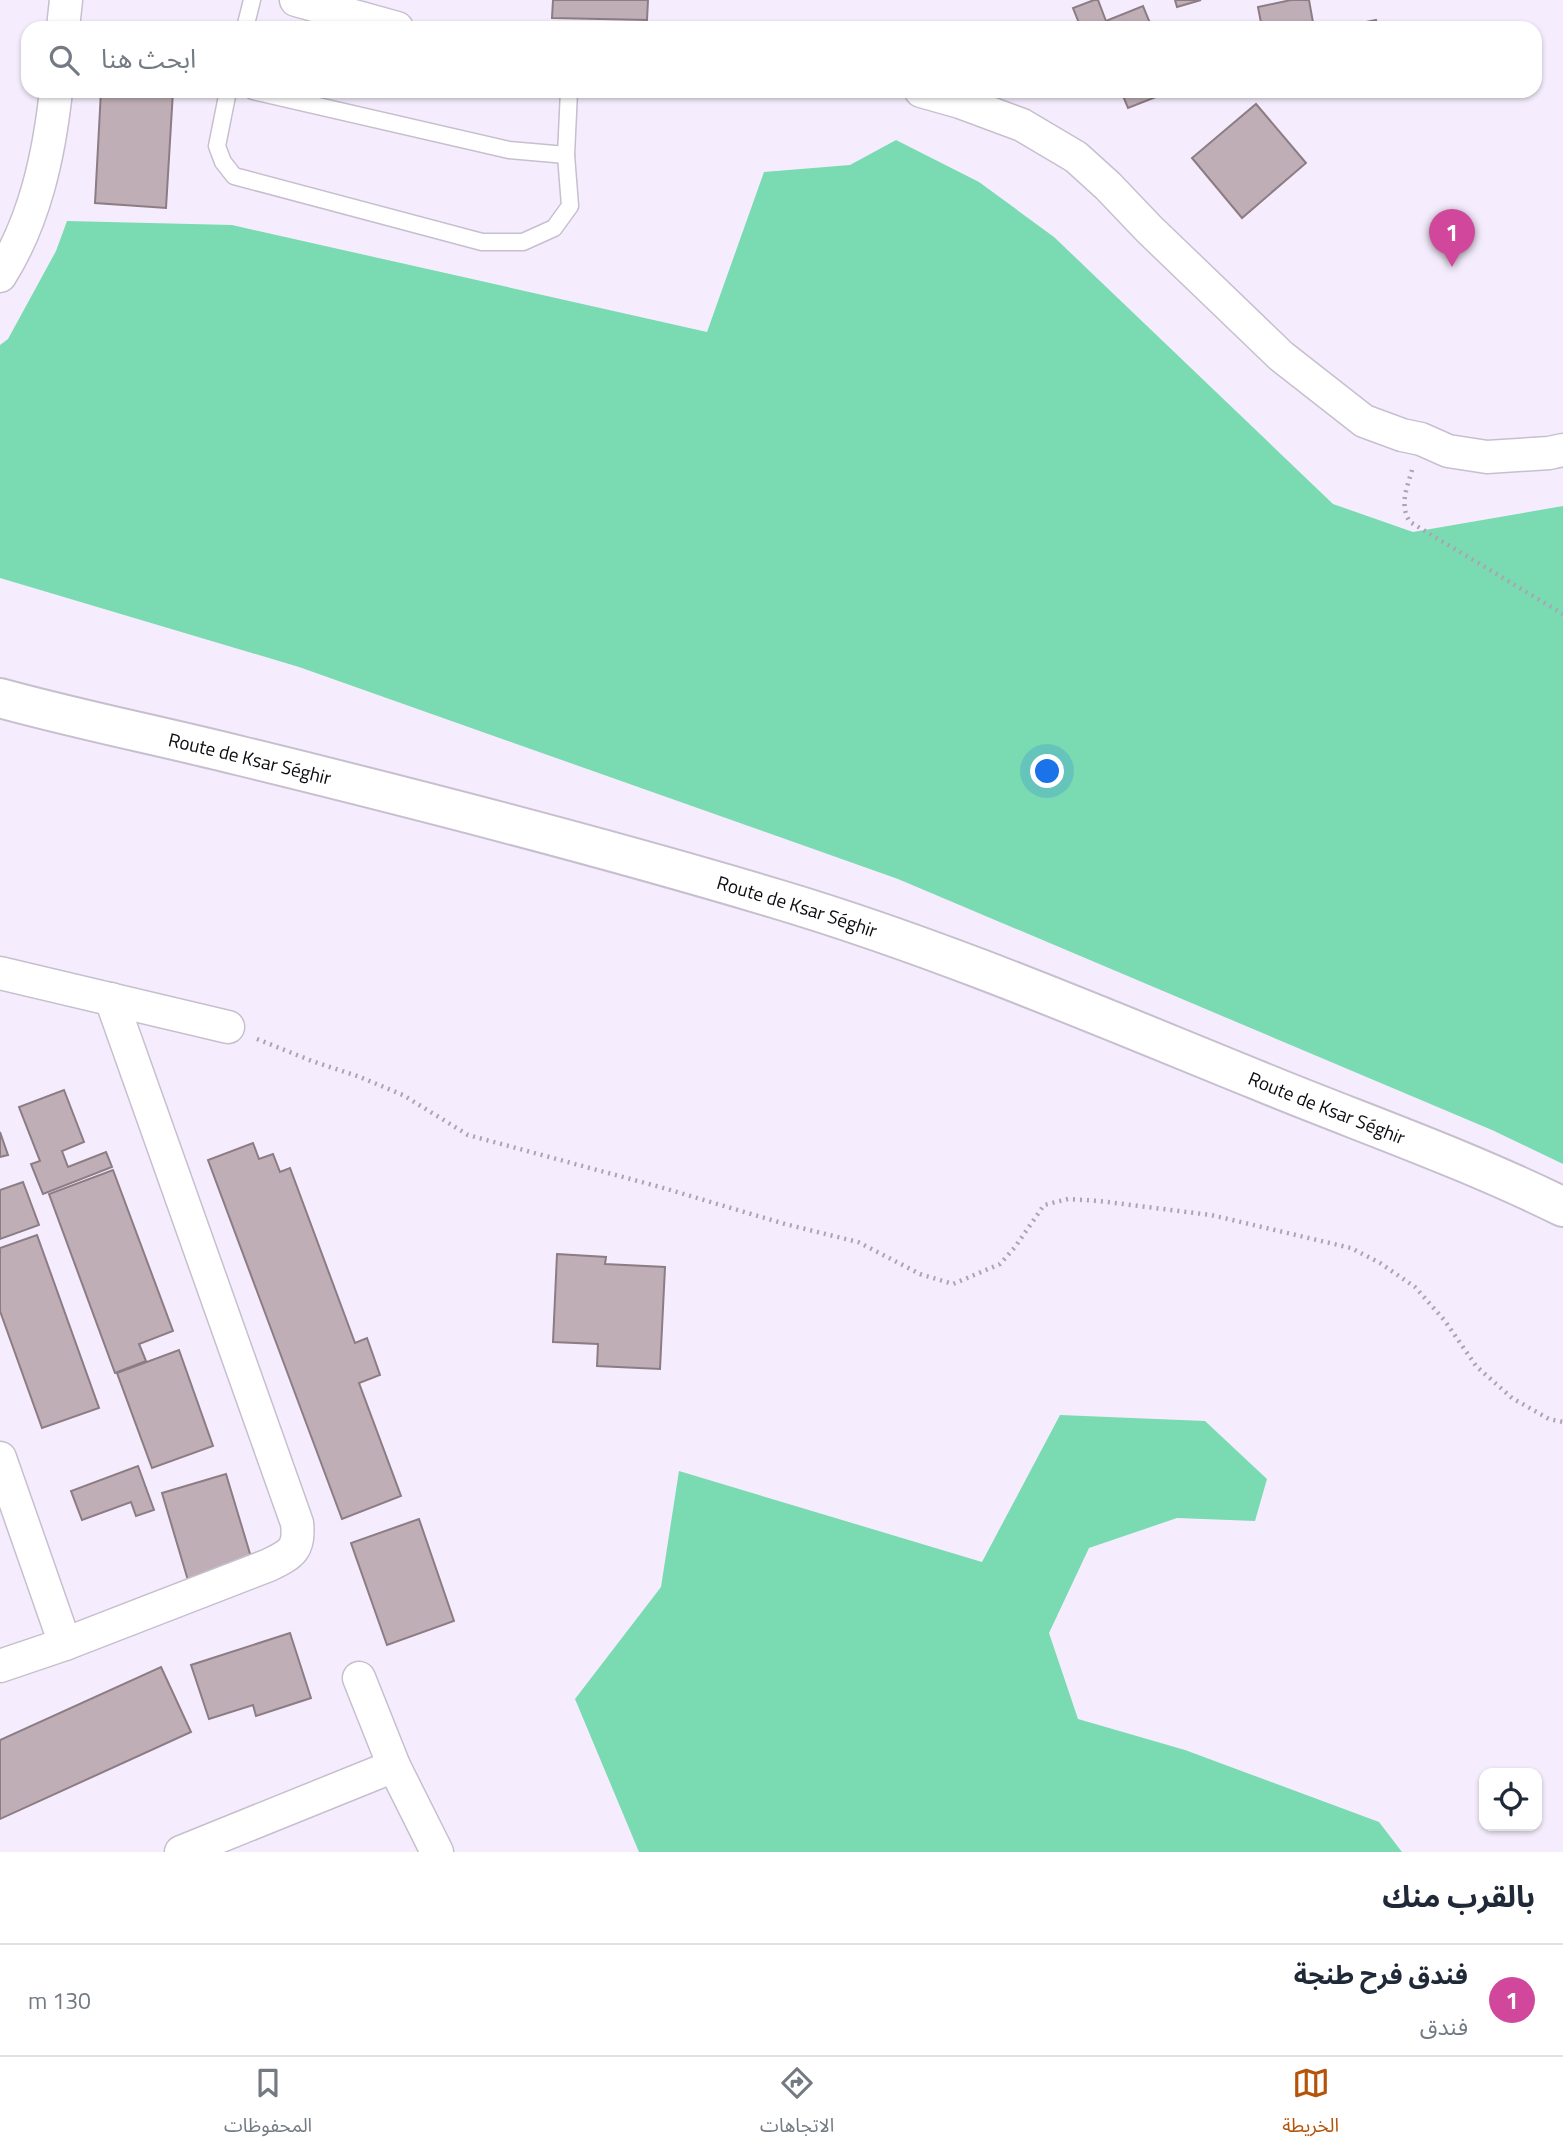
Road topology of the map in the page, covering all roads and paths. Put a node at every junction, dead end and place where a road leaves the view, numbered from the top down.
1 (66, 0) edge
2 (252, 0) edge
3 (296, 0) edge
4 (64, 21) edge
5 (247, 21) edge
6 (372, 21) edge
7 (55, 98) edge
8 (227, 98) edge
9 (283, 98) edge
10 (569, 98) edge
11 (946, 98) edge
12 (566, 155) junction
13 (0, 276) edge
14 (1421, 439) junction
15 (1563, 450) edge
16 (1563, 614) edge
17 (0, 698) edge
18 (0, 973) edge
19 (111, 999) junction
20 (228, 1027) joint
21 (1563, 1207) edge
22 (1563, 1422) edge
23 (0, 1458) edge
24 (65, 1644) junction
25 (0, 1666) edge
26 (359, 1678) dead end
27 (394, 1766) junction
28 (181, 1852) edge
29 (437, 1852) edge

1 - 4 street
2 - 5 lane
3 - 6 street
7 - 13 street
8 - 12 lane
9 - 12 lane
10 - 12 lane
11 - 14 street
14 - 15 street
14 - 16 path
17 - 21 main road, Route de Ksar Séghir
18 - 19 street
19 - 20 street
19 - 24 street
20 - 22 path
23 - 24 street
24 - 25 street
26 - 27 street
27 - 28 street
27 - 29 street

